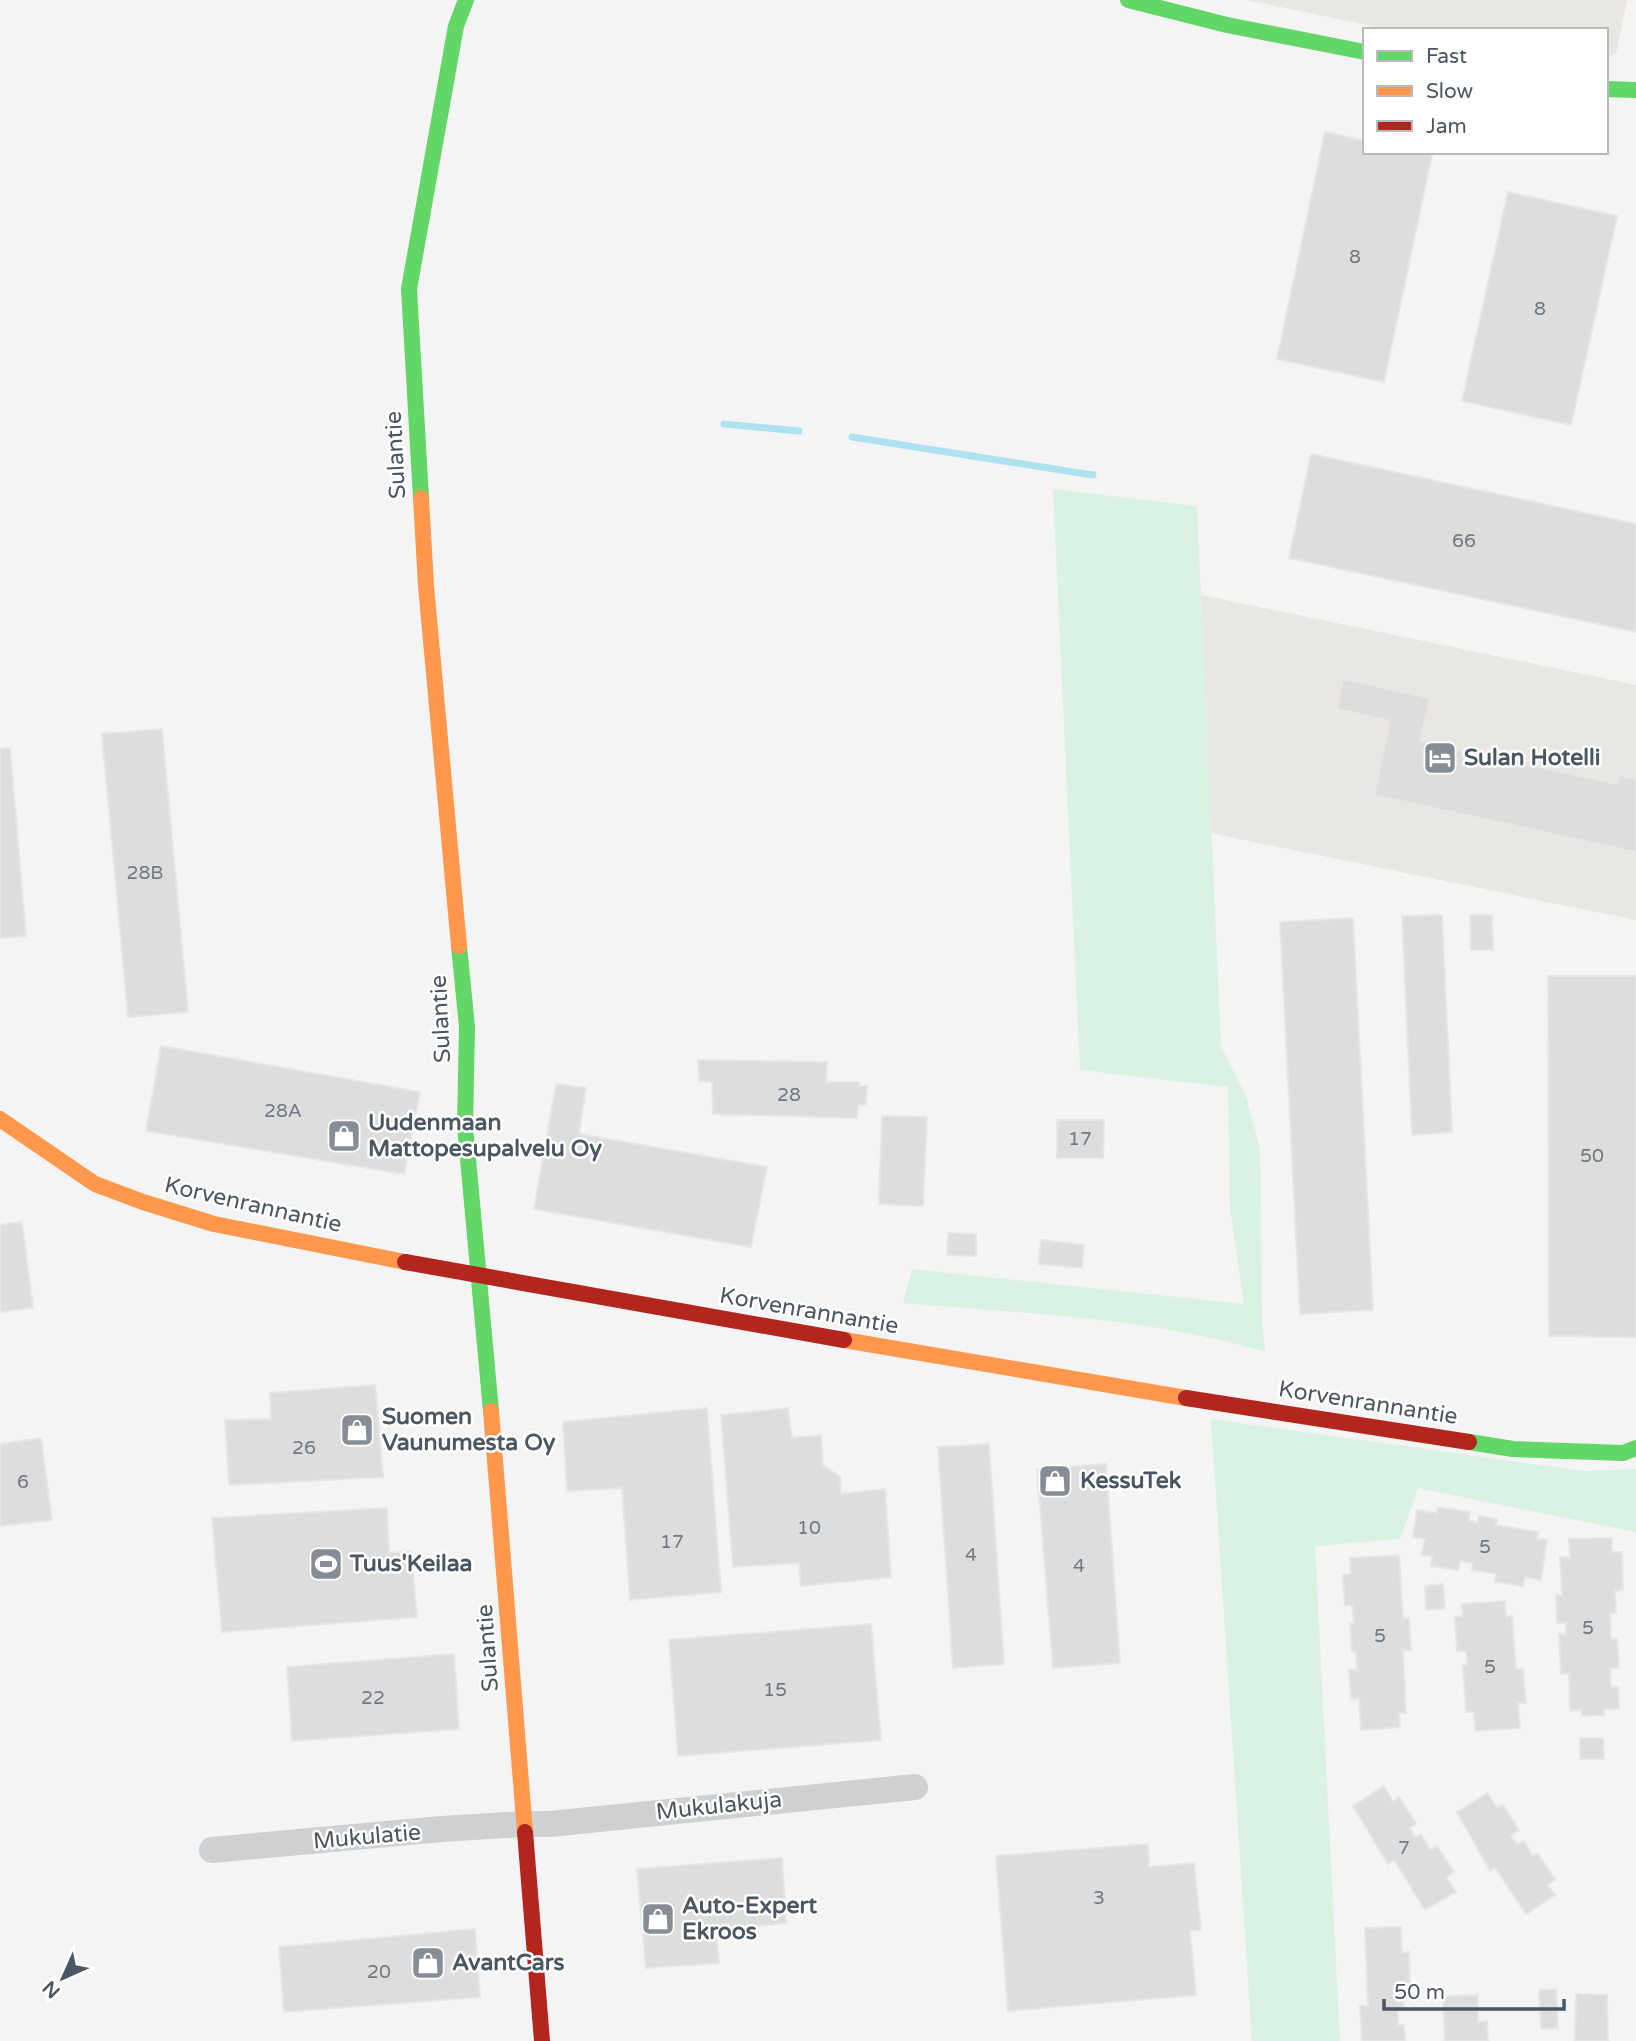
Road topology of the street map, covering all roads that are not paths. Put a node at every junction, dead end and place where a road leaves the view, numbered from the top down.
1 (466, 0) edge
2 (1128, 0) edge
3 (1363, 52) edge
4 (1608, 89) edge
5 (1636, 90) edge
6 (0, 1119) edge
7 (477, 1274) junction
8 (1636, 1448) edge
9 (915, 1787) dead end
10 (523, 1824) junction
11 (212, 1850) dead end
12 (542, 2041) edge

1 - 7 street, Sulantie
2 - 3 street
4 - 5 street
6 - 7 street, Korvenrannantie
7 - 8 street, Korvenrannantie
7 - 10 street, Sulantie
9 - 10 street, Mukulakuja
10 - 11 street, Mukulatie
10 - 12 street, Sulantie

